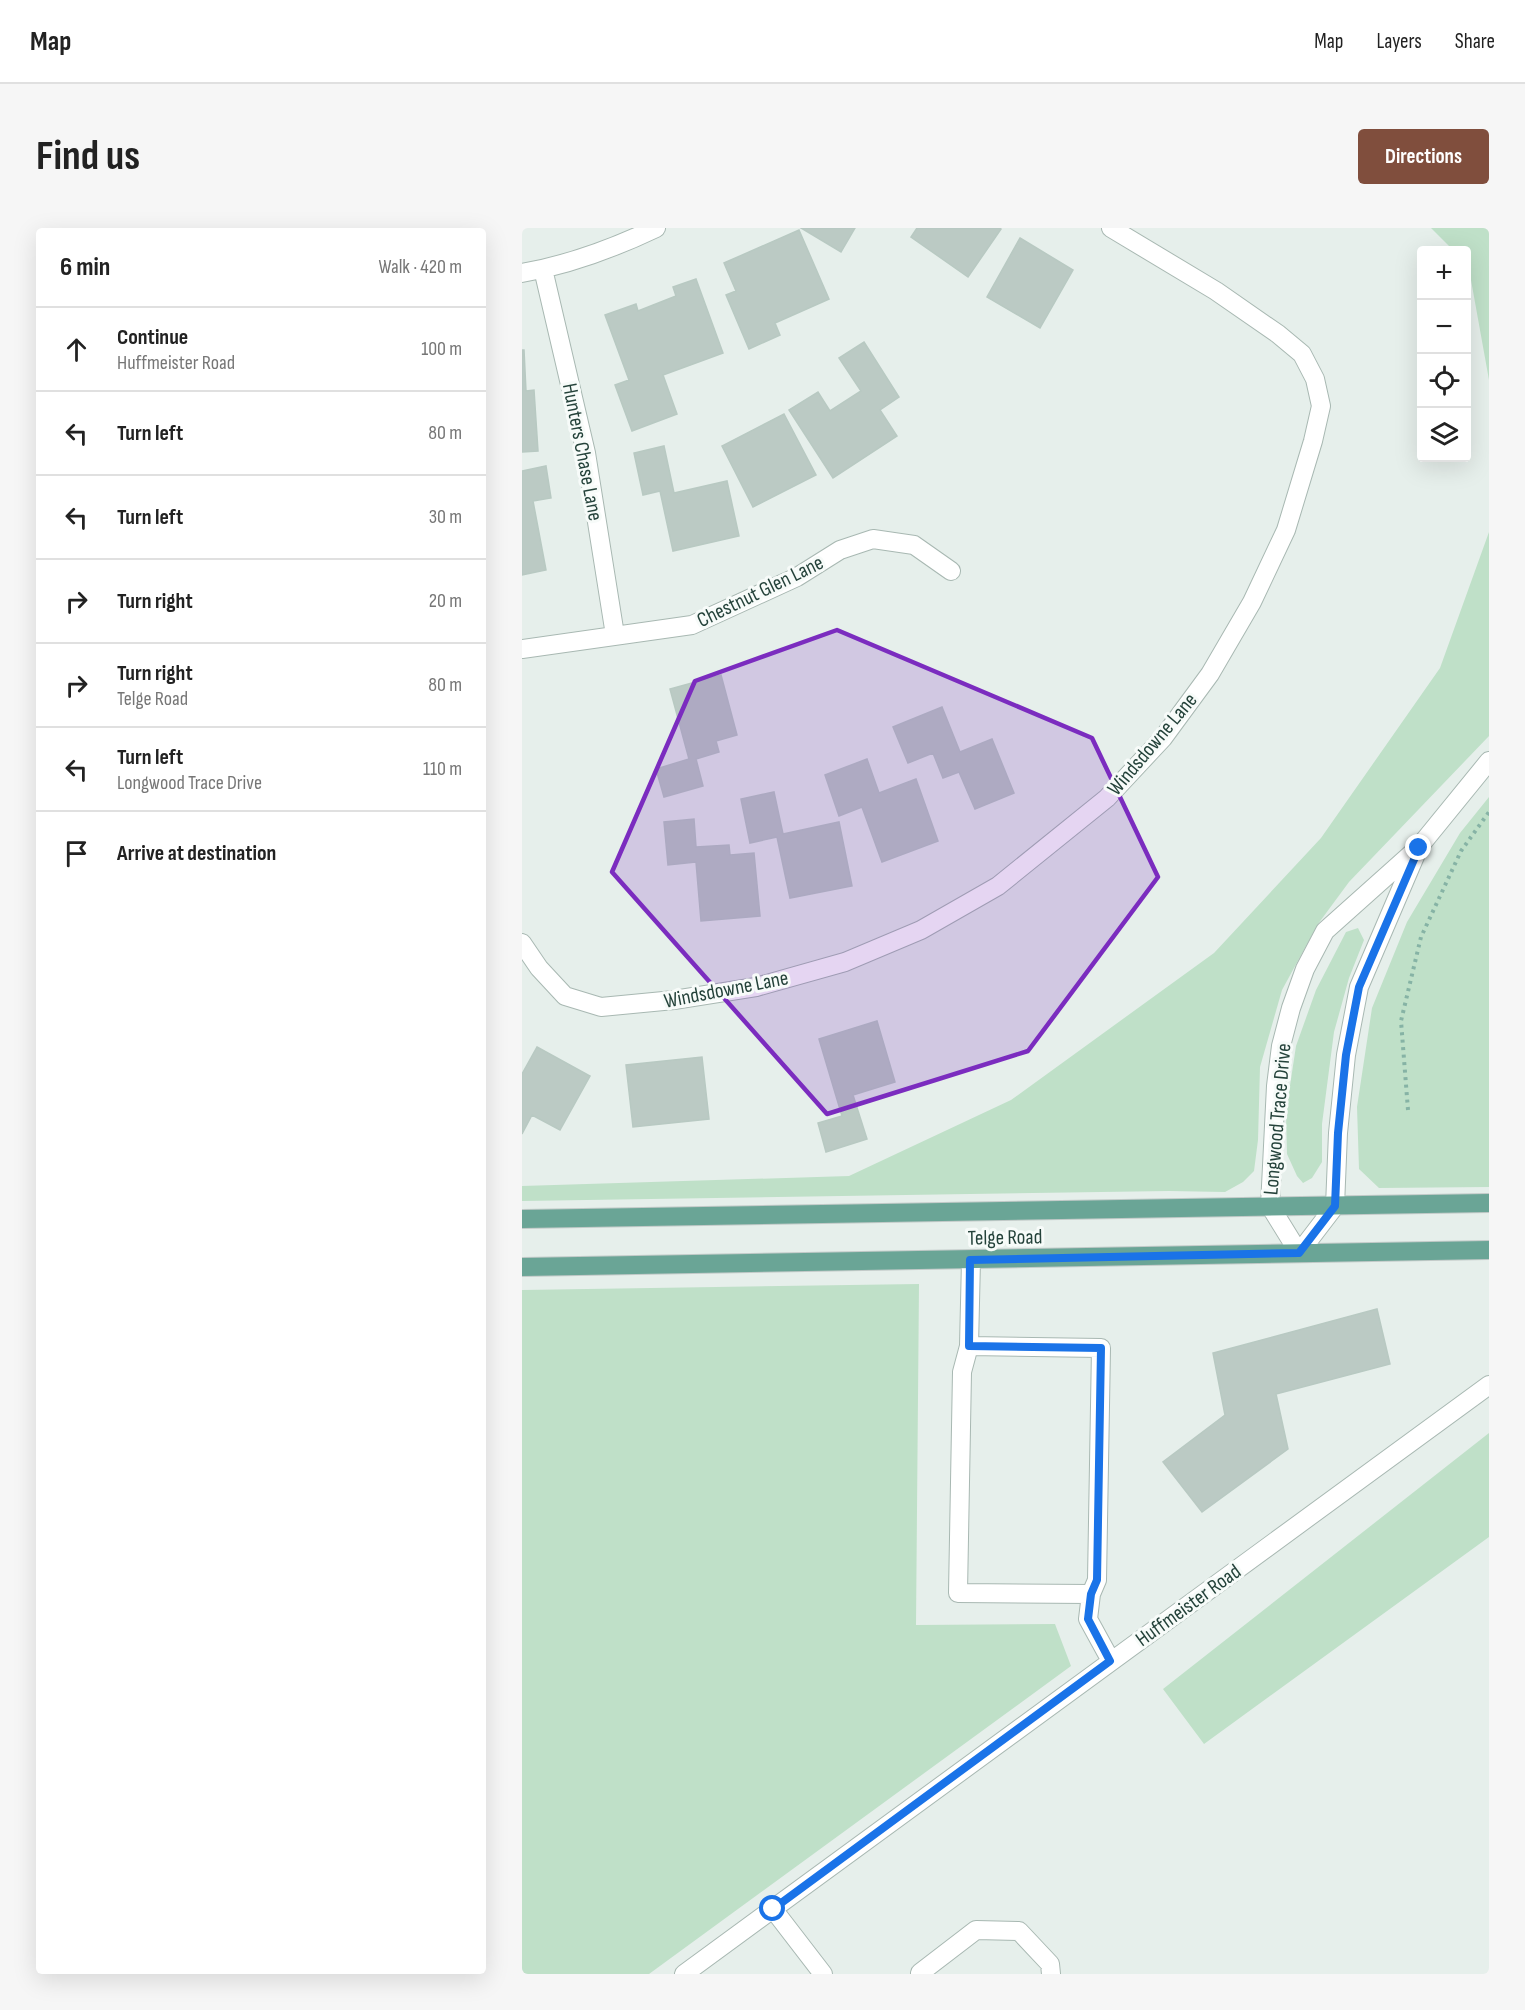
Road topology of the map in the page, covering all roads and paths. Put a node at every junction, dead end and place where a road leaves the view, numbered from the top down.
1 (656, 228) edge
2 (1111, 228) edge
3 (543, 269) junction
4 (522, 273) edge
5 (951, 571) dead end
6 (615, 635) junction
7 (522, 650) edge
8 (1489, 761) edge
9 (1489, 812) edge
10 (1419, 848) junction
11 (522, 943) edge
12 (1408, 1110) dead end
13 (1489, 1203) edge
14 (1270, 1206) junction
15 (1335, 1206) junction
16 (522, 1219) edge
17 (1489, 1250) edge
18 (1299, 1253) junction
19 (970, 1260) junction
20 (522, 1267) edge
21 (969, 1346) junction
22 (1489, 1385) edge
23 (1091, 1594) junction
24 (1110, 1661) junction
25 (773, 1909) junction
26 (920, 1972) dead end
27 (684, 1974) edge
28 (823, 1974) edge
29 (1051, 1974) edge

1 - 3 street
2 - 11 street, Windsdowne Lane
3 - 4 street
3 - 6 street, Hunters Chase Lane
5 - 6 street, Chestnut Glen Lane
6 - 7 street, Chestnut Glen Lane
8 - 10 street, Longwood Trace Drive
9 - 12 path
10 - 14 street, Longwood Trace Drive
10 - 15 street, Longwood Trace Drive
13 - 15 main road, Telge Road
14 - 15 main road, Telge Road
14 - 16 main road, Telge Road
14 - 18 street, Longwood Trace Drive
15 - 18 street
17 - 18 main road, Telge Road
18 - 19 main road, Telge Road
19 - 20 main road, Telge Road
19 - 21 street
21 - 23 street
21 - 23 street
22 - 24 street, Huffmeister Road
23 - 24 street
24 - 25 street, Huffmeister Road
25 - 27 street, Huffmeister Road
25 - 28 street
26 - 29 street

